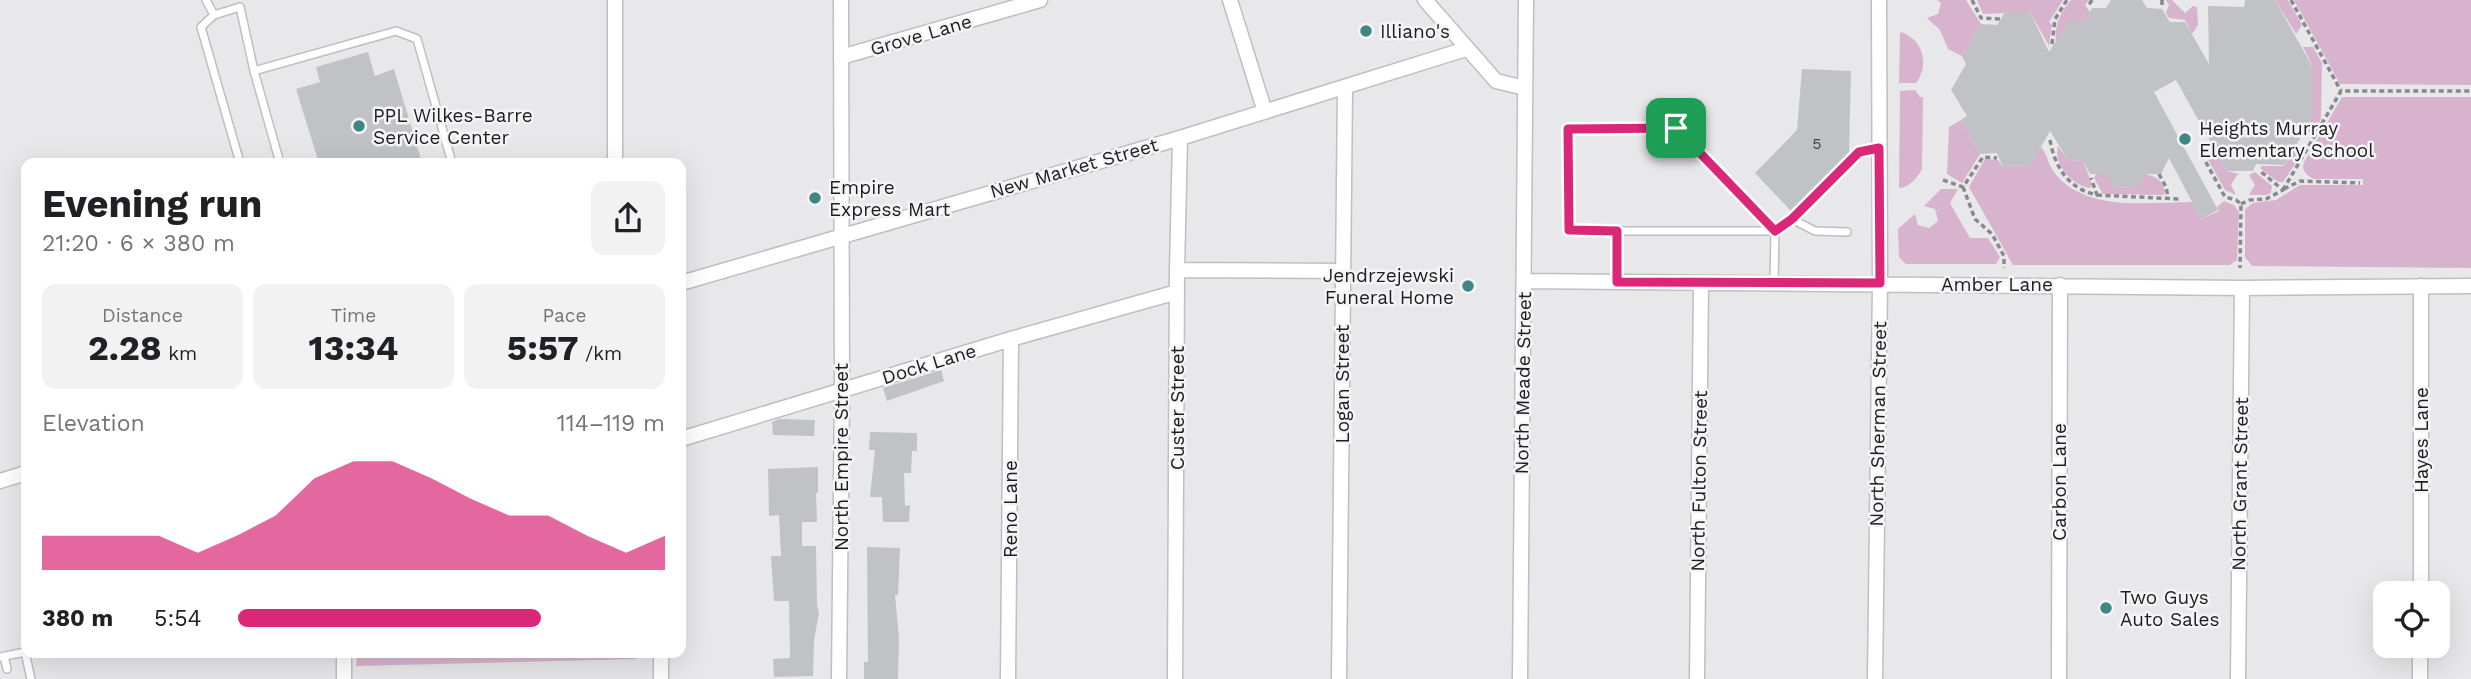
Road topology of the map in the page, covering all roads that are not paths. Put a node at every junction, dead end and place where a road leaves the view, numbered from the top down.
1 (206, 0) edge
2 (615, 0) edge
3 (841, 0) edge
4 (1040, 0) edge
5 (1230, 0) edge
6 (1425, 0) edge
7 (1526, 0) edge
8 (1878, 0) edge
9 (1012, 4) edge
10 (214, 15) junction
11 (1466, 49) junction
12 (841, 57) junction
13 (254, 71) junction
14 (1345, 88) junction
15 (1525, 88) junction
16 (1265, 112) junction
17 (1180, 138) junction
18 (1879, 148) junction
19 (239, 158) edge
20 (279, 158) edge
21 (451, 158) edge
22 (615, 158) edge
23 (1792, 219) junction
24 (1617, 231) junction
25 (1775, 231) junction
26 (1847, 232) dead end
27 (842, 235) junction
28 (1177, 270) junction
29 (1343, 271) junction
30 (1524, 281) junction
31 (686, 282) edge
32 (1617, 282) junction
33 (1701, 283) junction
34 (1774, 283) junction
35 (1880, 283) junction
36 (2060, 285) junction
37 (2421, 286) junction
38 (2471, 286) edge
39 (2242, 288) junction
40 (1177, 292) junction
41 (1011, 339) junction
42 (842, 390) junction
43 (686, 437) edge
44 (21, 475) edge
45 (0, 481) edge
46 (2421, 581) edge
47 (21, 653) edge
48 (2, 656) edge
49 (26, 658) edge
50 (344, 658) edge
51 (661, 658) edge
52 (2420, 658) edge
53 (6, 669) dead end
54 (30, 679) edge
55 (344, 679) edge
56 (660, 679) edge
57 (839, 679) edge
58 (1009, 679) edge
59 (1175, 679) edge
60 (1339, 679) edge
61 (1520, 679) edge
62 (1697, 679) edge
63 (1875, 679) edge
64 (2059, 679) edge
65 (2238, 679) edge
66 (2420, 679) edge

1 - 10 lane
2 - 22 street
3 - 12 street, North Empire Street
4 - 9 street, Grove Lane
5 - 16 street
6 - 11 street
7 - 15 street, North Meade Street
8 - 18 street, North Sherman Street
9 - 12 street, Grove Lane
10 - 13 lane
10 - 19 lane
11 - 14 street, New Market Street
11 - 15 street
12 - 27 street, North Empire Street
13 - 20 lane
13 - 21 lane
14 - 16 street, New Market Street
14 - 29 street, Logan Street
15 - 30 street, North Meade Street
16 - 17 street, New Market Street
17 - 27 street, New Market Street
17 - 28 street, Custer Street
18 - 23 lane
18 - 35 street, North Sherman Street
23 - 25 lane
23 - 26 lane
24 - 25 lane
24 - 25 lane
24 - 32 lane
25 - 34 lane
27 - 31 street, New Market Street
27 - 42 street, North Empire Street
28 - 29 street
28 - 40 street, Custer Street
29 - 60 street, Logan Street
30 - 32 street, Amber Lane
30 - 61 street, North Meade Street
32 - 33 street, Amber Lane
33 - 34 street, Amber Lane
33 - 62 street, North Fulton Street
34 - 35 street, Amber Lane
35 - 36 street, Amber Lane
35 - 63 street, North Sherman Street
36 - 39 street, Amber Lane
36 - 64 street, Carbon Lane
37 - 38 street, Amber Lane
37 - 39 street, Amber Lane
37 - 46 street, Hayes Lane
39 - 65 street, North Grant Street
40 - 41 street, Dock Lane
40 - 59 street, Custer Street
41 - 42 street, Dock Lane
41 - 58 street, Reno Lane
42 - 43 street, Dock Lane
42 - 57 street, North Empire Street
44 - 45 street
47 - 48 lane
48 - 53 lane
49 - 54 lane
50 - 55 street
51 - 56 street
52 - 66 street

